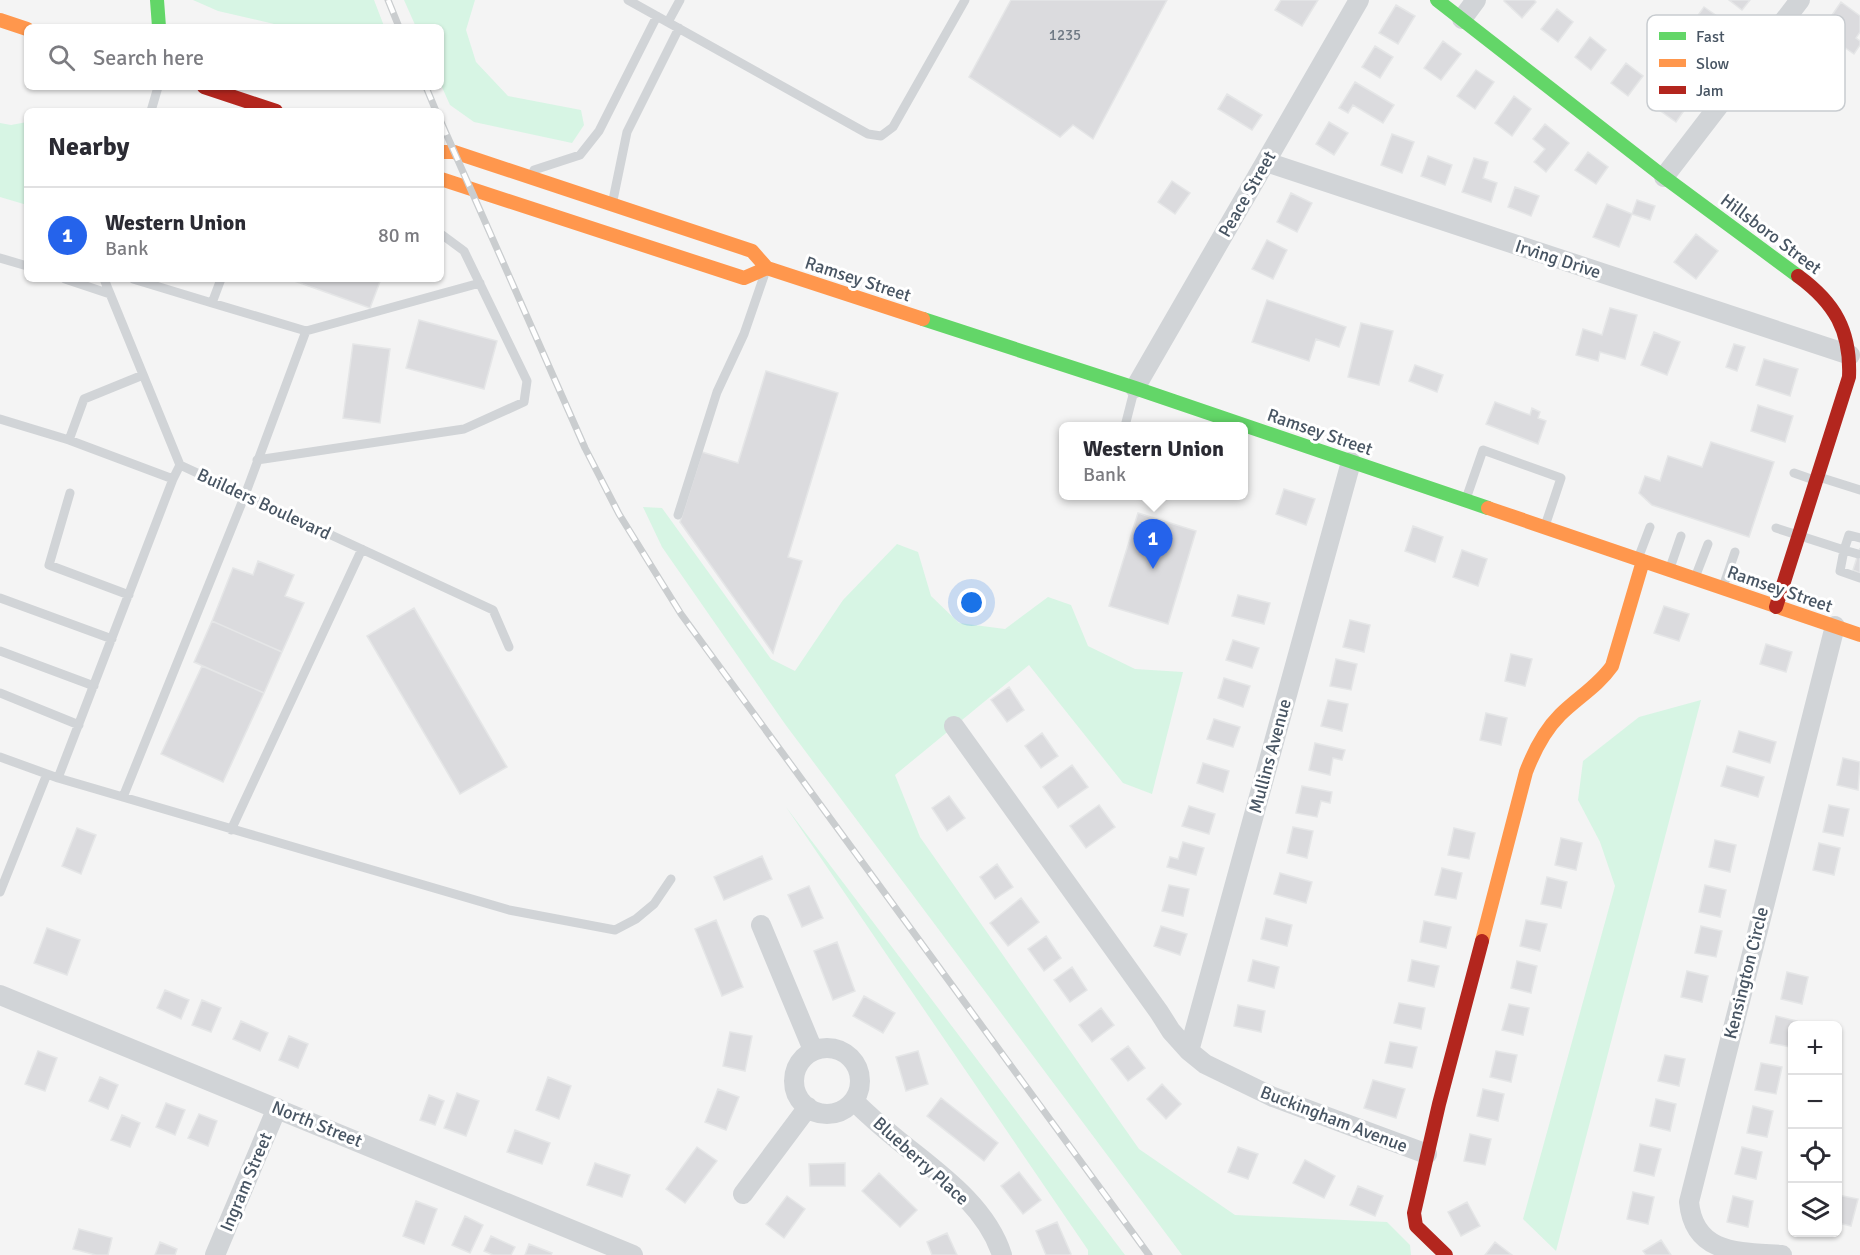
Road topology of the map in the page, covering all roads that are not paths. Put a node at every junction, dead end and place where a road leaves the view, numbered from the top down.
1 (157, 0) edge
2 (628, 0) edge
3 (680, 0) edge
4 (965, 0) edge
5 (1359, 0) edge
6 (1437, 0) edge
7 (1476, 0) edge
8 (1800, 0) edge
9 (1788, 15) edge
10 (657, 16) junction
11 (1462, 19) junction
12 (0, 20) edge
13 (668, 22) junction
14 (159, 24) edge
15 (24, 28) edge
16 (679, 28) junction
17 (157, 90) edge
18 (213, 90) edge
19 (152, 108) edge
20 (267, 108) edge
21 (1715, 111) edge
22 (444, 152) edge
23 (1266, 162) junction
24 (521, 175) junction
25 (1664, 177) junction
26 (444, 180) edge
27 (612, 205) junction
28 (444, 236) edge
29 (0, 258) edge
30 (24, 266) edge
31 (767, 268) junction
32 (74, 282) edge
33 (105, 282) edge
34 (143, 282) edge
35 (220, 282) edge
36 (480, 283) junction
37 (110, 294) junction
38 (212, 303) junction
39 (306, 331) junction
40 (1855, 354) edge
41 (143, 375) junction
42 (1135, 388) junction
43 (0, 419) edge
44 (1126, 422) edge
45 (1234, 422) edge
46 (1248, 427) edge
47 (69, 440) junction
48 (257, 460) junction
49 (1351, 462) junction
50 (180, 465) junction
51 (1794, 473) dead end
52 (173, 478) junction
53 (1817, 479) junction
54 (1860, 490) edge
55 (70, 493) dead end
56 (244, 495) junction
57 (1465, 501) junction
58 (678, 515) dead end
59 (1650, 527) dead end
60 (1544, 528) junction
61 (1776, 528) dead end
62 (1681, 536) dead end
63 (1799, 536) junction
64 (1860, 538) edge
65 (1708, 544) dead end
66 (362, 549) junction
67 (1844, 550) junction
68 (1735, 552) dead end
69 (1858, 554) dead end
70 (1640, 560) junction
71 (1669, 570) junction
72 (1695, 579) junction
73 (1860, 579) edge
74 (1722, 588) junction
75 (129, 596) junction
76 (0, 598) edge
77 (1776, 606) junction
78 (1834, 626) junction
79 (1860, 635) edge
80 (112, 639) junction
81 (509, 647) dead end
82 (0, 651) edge
83 (94, 686) junction
84 (0, 693) edge
85 (79, 725) junction
86 (954, 726) dead end
87 (0, 757) edge
88 (47, 774) junction
89 (58, 778) junction
90 (123, 797) junction
91 (231, 830) junction
92 (671, 879) dead end
93 (0, 892) edge
94 (761, 925) dead end
95 (0, 995) edge
96 (813, 1050) junction
97 (1189, 1051) junction
98 (854, 1101) junction
99 (808, 1107) junction
100 (277, 1108) junction
101 (1427, 1154) junction
102 (743, 1194) dead end
103 (215, 1255) edge
104 (633, 1255) edge
105 (1002, 1255) edge
106 (1446, 1255) edge
107 (1782, 1255) edge

1 - 14 main road
2 - 10 lane
3 - 13 lane
4 - 16 lane
5 - 23 street, Peace Street
6 - 11 main road, Hillsboro Street
7 - 11 street
8 - 9 street
10 - 13 lane
10 - 24 lane
11 - 25 main road, Hillsboro Street
12 - 15 main road
13 - 16 lane
16 - 27 lane
17 - 19 lane
18 - 20 main road
21 - 25 street
22 - 24 main road, Ramsey Street
23 - 40 street, Irving Drive
23 - 42 street, Peace Street
24 - 27 main road, Ramsey Street
25 - 40 main road, Hillsboro Street
26 - 31 main road
27 - 31 main road, Ramsey Street
28 - 36 lane
29 - 30 lane
31 - 42 main road, Ramsey Street
31 - 58 lane
32 - 37 lane
33 - 37 lane, Builders Boulevard
34 - 38 lane
35 - 38 lane
36 - 39 lane
36 - 48 lane
37 - 41 lane, Builders Boulevard
38 - 39 lane
39 - 48 lane
40 - 53 main road, Hillsboro Street
41 - 47 lane
41 - 50 lane, Builders Boulevard
42 - 44 lane
42 - 45 main road, Ramsey Street
43 - 47 lane
46 - 49 main road, Ramsey Street
47 - 52 lane
48 - 56 lane
49 - 57 main road, Ramsey Street
49 - 97 street, Mullins Avenue
50 - 52 lane
50 - 56 lane, Builders Boulevard
51 - 53 lane
52 - 75 lane
53 - 54 lane
53 - 63 main road, Hillsboro Street
55 - 75 lane
56 - 66 lane, Builders Boulevard
56 - 90 lane
57 - 60 main road, Ramsey Street
57 - 60 lane
59 - 70 lane
60 - 70 main road, Ramsey Street
61 - 63 lane
62 - 71 lane
63 - 67 lane
63 - 77 main road, Hillsboro Street
64 - 67 lane
65 - 72 lane
66 - 81 lane, Builders Boulevard
66 - 91 lane
67 - 69 lane
67 - 73 lane
68 - 74 lane
70 - 71 main road, Ramsey Street
70 - 101 main road, Buckingham Avenue
71 - 72 main road, Ramsey Street
72 - 74 main road, Ramsey Street
74 - 77 main road, Ramsey Street
75 - 80 lane
76 - 80 lane
77 - 78 main road, Ramsey Street
78 - 79 main road, Ramsey Street
78 - 107 street, Kensington Circle
80 - 83 lane
82 - 83 lane
83 - 85 lane
84 - 85 lane
85 - 89 lane
86 - 97 street, Buckingham Avenue
87 - 88 lane
88 - 89 lane
88 - 93 lane
89 - 90 lane
90 - 91 lane
91 - 92 lane
94 - 96 street
95 - 100 street, North Street
96 - 98 street
96 - 99 street
97 - 101 street, Buckingham Avenue
98 - 99 street
98 - 105 street, Blueberry Place
99 - 102 street
100 - 103 street, Ingram Street
100 - 104 street, North Street
101 - 106 main road

